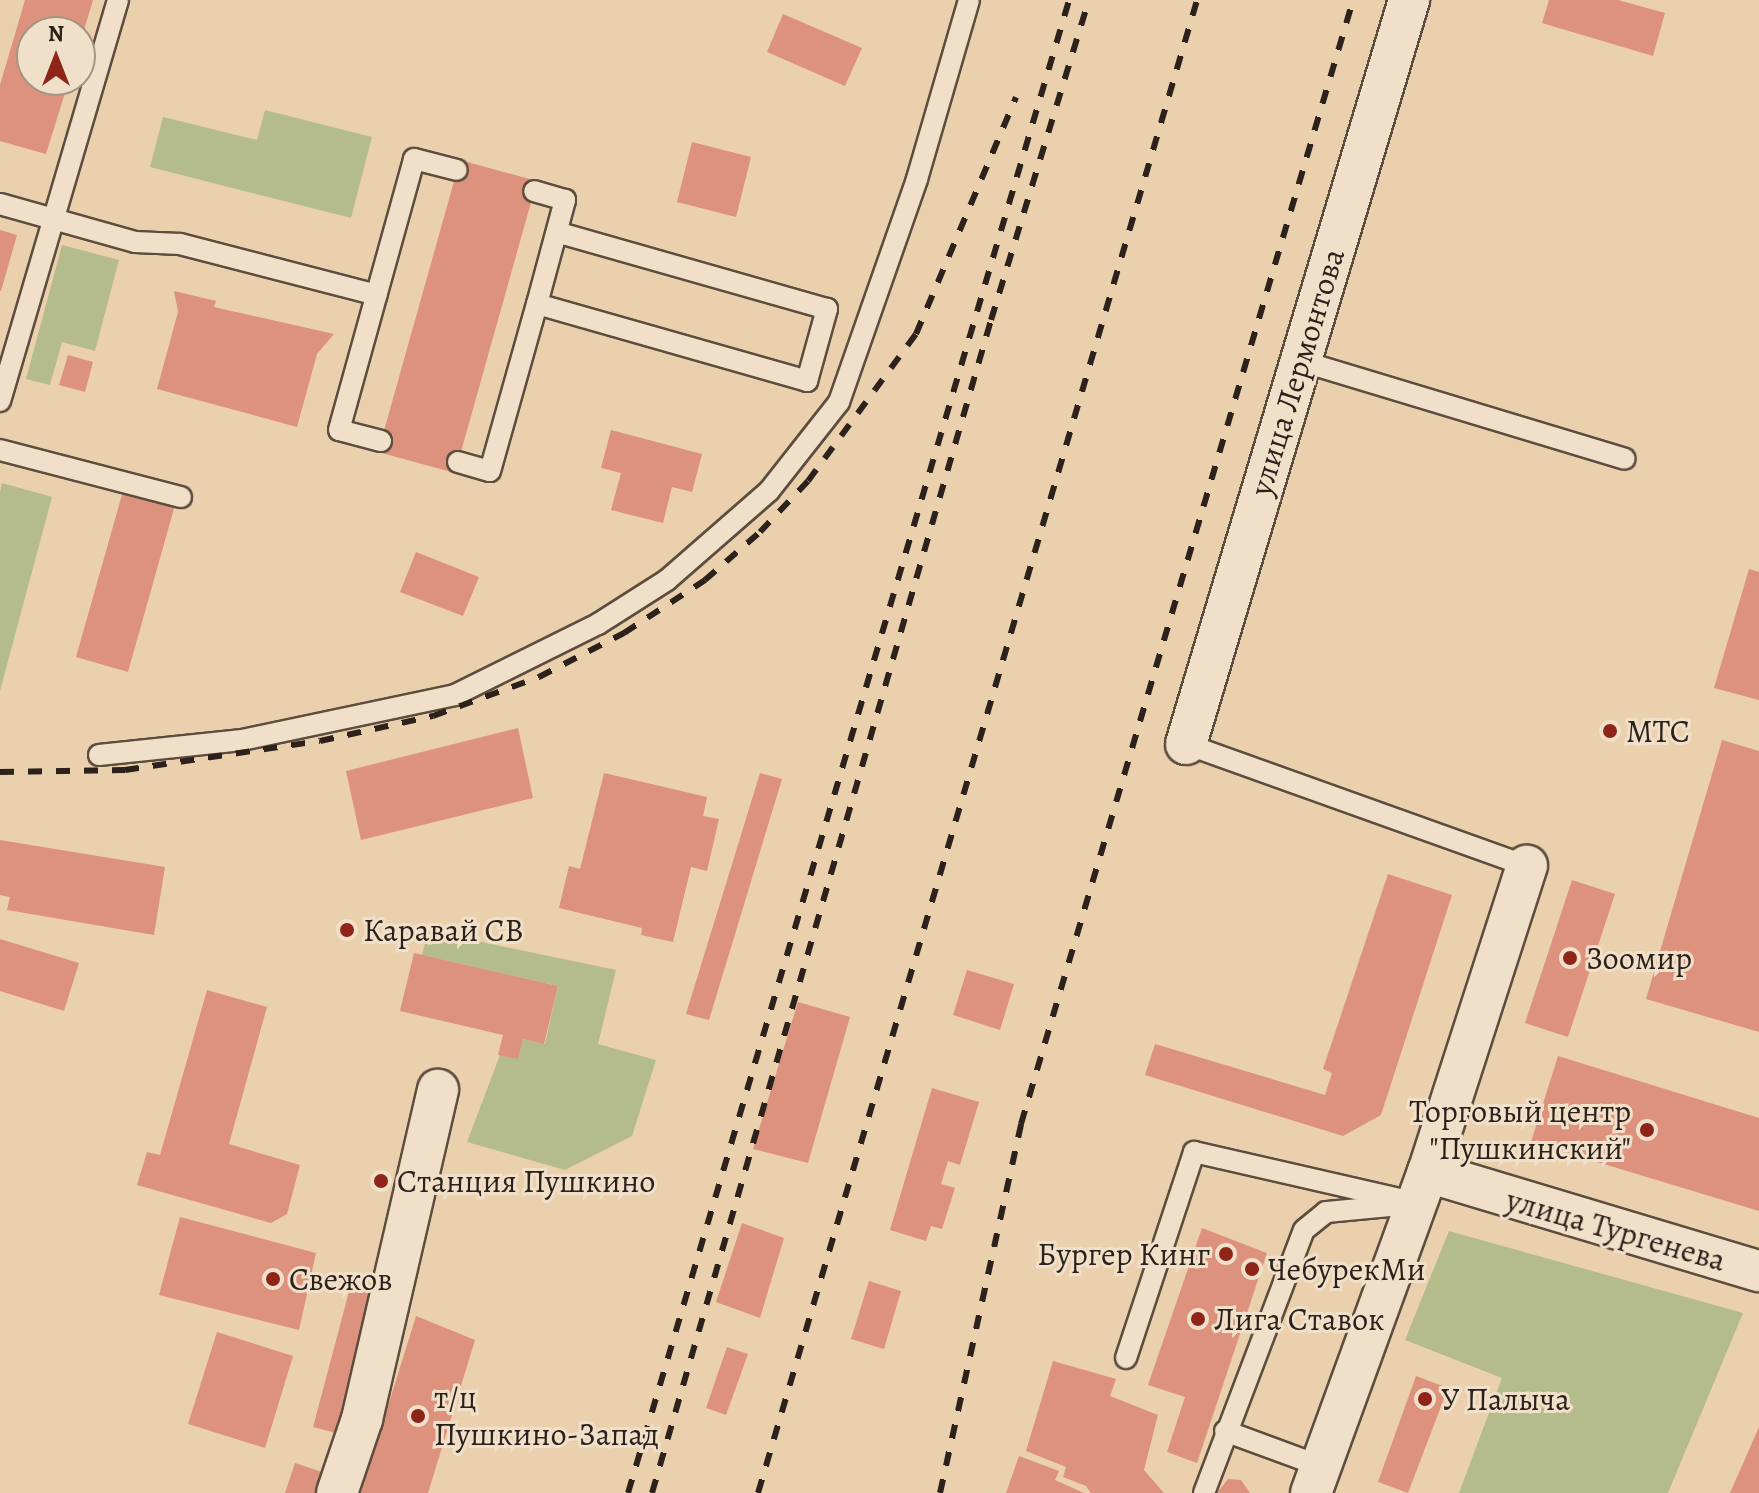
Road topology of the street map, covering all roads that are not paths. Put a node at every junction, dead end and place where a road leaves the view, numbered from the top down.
1 (118, 0) edge
2 (969, 0) edge
3 (1409, 0) edge
4 (457, 170) dead end
5 (534, 191) dead end
6 (0, 204) edge
7 (53, 219) junction
8 (557, 232) junction
9 (377, 295) junction
10 (537, 304) junction
11 (1301, 361) junction
12 (0, 401) edge
13 (381, 441) dead end
14 (0, 450) edge
15 (1625, 459) dead end
16 (458, 462) dead end
17 (181, 497) dead end
18 (1186, 744) joint
19 (99, 755) dead end
20 (1527, 866) joint
21 (438, 1090) dead end
22 (1423, 1187) junction
23 (1759, 1271) edge
24 (1126, 1358) dead end
25 (1225, 1431) junction
26 (1315, 1480) edge
27 (337, 1493) edge
28 (1204, 1493) edge

1 - 7 lane
2 - 19 lane
3 - 11 street, улица Лермонтова
4 - 9 lane
5 - 8 lane
6 - 7 lane
7 - 9 lane
7 - 12 lane
8 - 10 lane
8 - 10 lane
9 - 13 lane
10 - 16 lane
11 - 15 lane
11 - 18 street, улица Лермонтова
14 - 17 lane
18 - 20 lane
20 - 22 street
21 - 27 street
22 - 23 street, улица Тургенева
22 - 24 lane
22 - 25 lane
22 - 26 street
25 - 26 lane
25 - 28 lane

